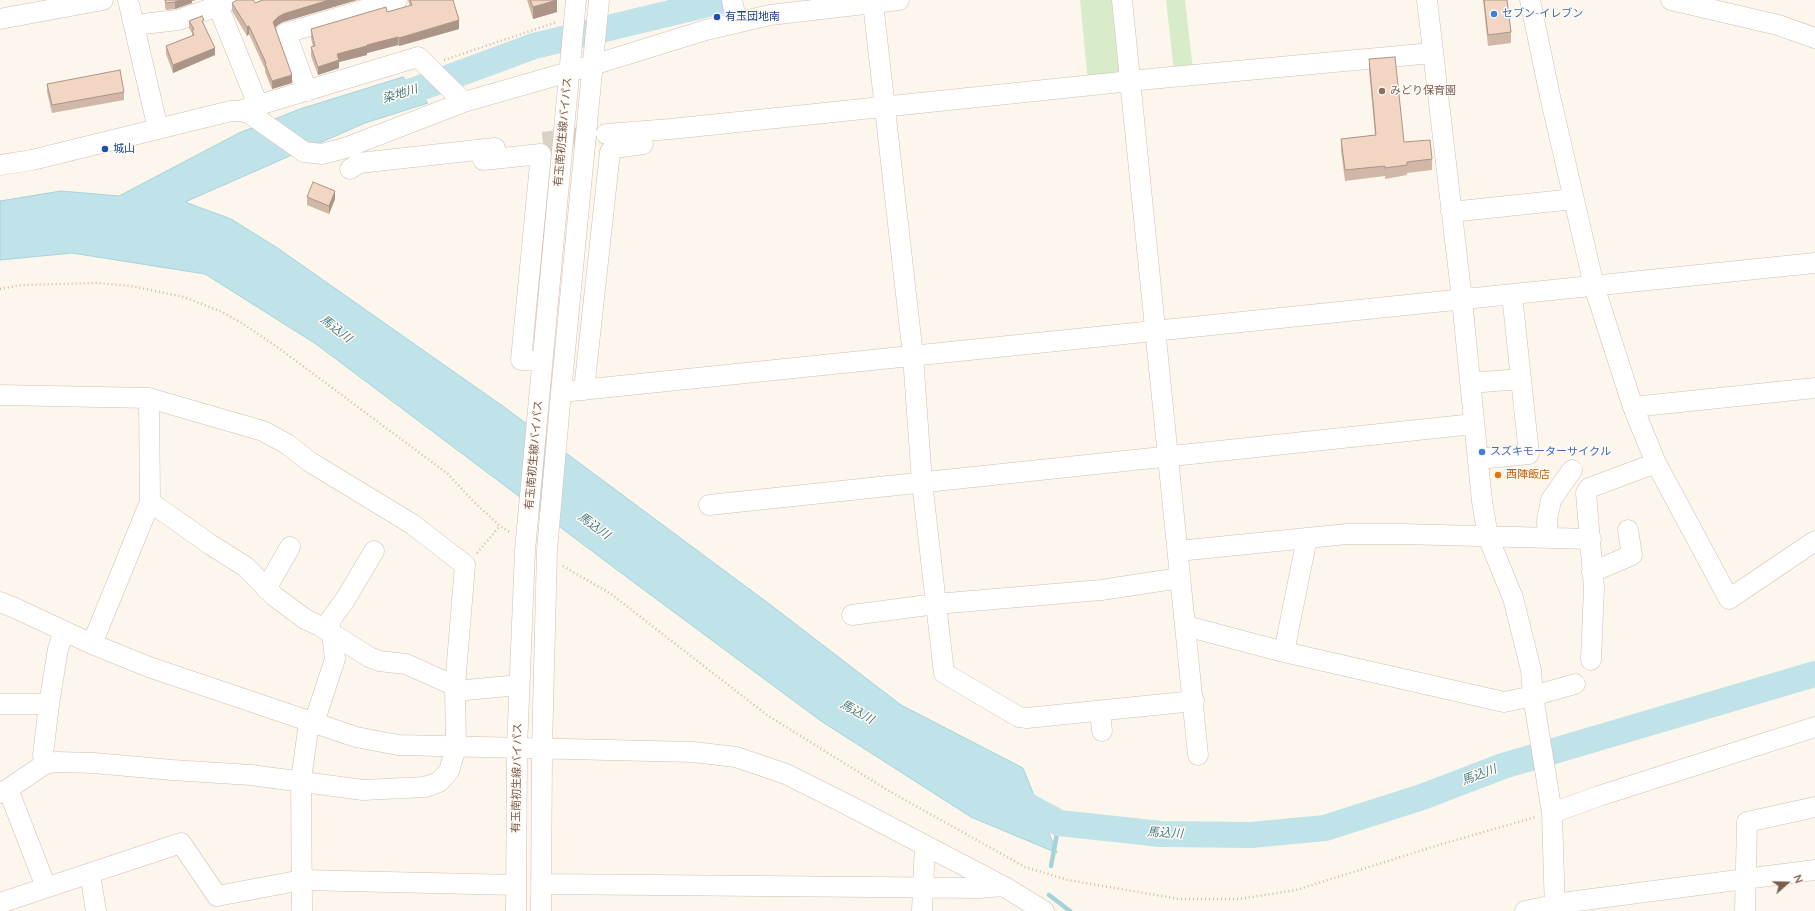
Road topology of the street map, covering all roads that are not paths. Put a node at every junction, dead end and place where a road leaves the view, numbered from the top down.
1 (103, 0) edge
2 (128, 0) edge
3 (398, 0) edge
4 (899, 0) edge
5 (1122, 0) edge
6 (1427, 0) edge
7 (1530, 0) edge
8 (1671, 0) edge
9 (223, 3) edge
10 (873, 3) junction
11 (599, 5) edge
12 (571, 12) edge
13 (735, 14) edge
14 (0, 19) edge
15 (134, 25) junction
16 (1815, 38) edge
17 (1432, 53) junction
18 (594, 59) junction
19 (569, 67) junction
20 (1131, 82) junction
21 (307, 91) junction
22 (464, 102) junction
23 (885, 106) junction
24 (251, 111) junction
25 (158, 129) junction
26 (678, 129) junction
27 (606, 134) tunnel mouth
28 (543, 142) tunnel mouth
29 (483, 149) junction
30 (0, 165) edge
31 (350, 170) dead end
32 (1574, 199) junction
33 (1451, 212) junction
34 (1815, 263) edge
35 (1594, 286) junction
36 (1512, 295) junction
37 (1462, 300) junction
38 (1156, 331) junction
39 (913, 356) junction
40 (542, 361) junction
41 (1521, 379) junction
42 (1470, 383) junction
43 (1815, 388) edge
44 (584, 390) junction
45 (560, 392) junction
46 (0, 395) edge
47 (149, 398) junction
48 (1633, 407) junction
49 (1474, 424) junction
50 (1168, 456) junction
51 (1478, 459) junction
52 (1656, 463) junction
53 (1572, 470) dead end
54 (922, 482) junction
55 (150, 502) junction
56 (709, 505) dead end
57 (1628, 530) dead end
58 (1488, 537) junction
59 (1548, 537) junction
60 (1307, 538) junction
61 (1590, 539) junction
62 (1815, 541) edge
63 (290, 547) dead end
64 (374, 551) dead end
65 (1178, 551) junction
66 (1592, 572) junction
67 (1180, 578) junction
68 (266, 589) junction
69 (0, 602) edge
70 (936, 604) junction
71 (852, 615) dead end
72 (1186, 626) junction
73 (64, 631) junction
74 (330, 632) junction
75 (92, 644) junction
76 (1284, 652) junction
77 (1591, 660) dead end
78 (1575, 684) dead end
79 (520, 685) junction
80 (455, 688) junction
81 (1533, 696) junction
82 (1194, 701) junction
83 (0, 704) edge
84 (48, 704) junction
85 (312, 723) junction
86 (1815, 727) edge
87 (456, 747) junction
88 (517, 748) junction
89 (542, 749) junction
90 (1198, 755) dead end
91 (45, 764) junction
92 (301, 780) junction
93 (4, 791) edge
94 (1815, 808) edge
95 (1552, 813) junction
96 (925, 845) junction
97 (1815, 870) edge
98 (90, 874) junction
99 (1745, 879) junction
100 (302, 880) junction
101 (541, 884) junction
102 (516, 885) junction
103 (1003, 886) junction
104 (46, 887) junction
105 (922, 887) junction
106 (0, 903) edge
107 (1554, 908) edge
108 (96, 911) edge
109 (302, 911) edge
110 (516, 911) edge
111 (541, 911) edge
112 (922, 911) edge
113 (1044, 911) edge
114 (1525, 911) edge
115 (1745, 911) edge

1 - 14 street
2 - 15 street
3 - 21 street
4 - 10 street
5 - 20 street
6 - 17 street
7 - 32 street
8 - 16 street
9 - 15 street
9 - 24 street
10 - 13 street
10 - 23 street
11 - 18 street, 有玉南初生線バイパス
12 - 19 street, 有玉南初生線バイパス
13 - 18 street
15 - 25 street
17 - 20 street
17 - 33 street
18 - 19 street
18 - 45 street, 有玉南初生線バイパス
19 - 22 street
19 - 40 street, 有玉南初生線バイパス
20 - 23 street
20 - 38 street
21 - 22 street
21 - 24 street
22 - 24 street
23 - 26 street
23 - 39 street
24 - 25 street
25 - 30 street
26 - 27 street
26 - 44 street
28 - 29 street
29 - 31 street
29 - 40 street
32 - 33 street
32 - 35 street
33 - 37 street
34 - 35 street
35 - 36 street
35 - 48 street
36 - 37 street
36 - 41 street
37 - 38 street
37 - 42 street
38 - 39 street
38 - 50 street
39 - 44 street
39 - 54 street
40 - 79 street, 有玉南初生線バイパス
41 - 42 street
41 - 51 street
42 - 49 street
43 - 48 street
44 - 45 street
45 - 89 street, 有玉南初生線バイパス
46 - 47 street
47 - 55 street
47 - 80 street
48 - 52 street
49 - 50 street
49 - 51 street
50 - 54 street
50 - 65 street
51 - 58 street
52 - 61 street
52 - 62 street
53 - 59 street
54 - 56 street
54 - 70 street
55 - 68 street
55 - 75 street
57 - 66 street
58 - 59 street
58 - 60 street
58 - 81 street
59 - 61 street
60 - 65 street
60 - 76 street
61 - 66 street
63 - 68 street
64 - 74 street
65 - 67 street
66 - 77 street
67 - 70 street
67 - 72 street
68 - 74 street
69 - 73 street
70 - 71 street
70 - 82 street
72 - 76 street
72 - 82 street
73 - 75 street
73 - 84 street
74 - 80 street
74 - 85 street
75 - 85 street
76 - 81 street
78 - 81 street
79 - 80 street
79 - 88 street, 有玉南初生線バイパス
80 - 87 street
81 - 95 street
82 - 90 street
83 - 84 street
84 - 91 street
85 - 87 street
85 - 92 street
86 - 95 street
87 - 88 street
87 - 92 street
88 - 89 street
88 - 102 street, 有玉南初生線バイパス
89 - 96 street
89 - 101 street, 有玉南初生線バイパス
91 - 92 street
91 - 93 street
92 - 100 street
93 - 104 street
94 - 99 street
95 - 107 street
96 - 103 street
96 - 105 street
97 - 99 street
98 - 100 street
98 - 104 street
98 - 108 street
99 - 107 street
99 - 115 street
100 - 102 street
100 - 109 street
101 - 105 street
101 - 111 street, 有玉南初生線バイパス
102 - 110 street, 有玉南初生線バイパス
103 - 105 street
103 - 113 street
104 - 106 street
105 - 112 street
107 - 114 street

